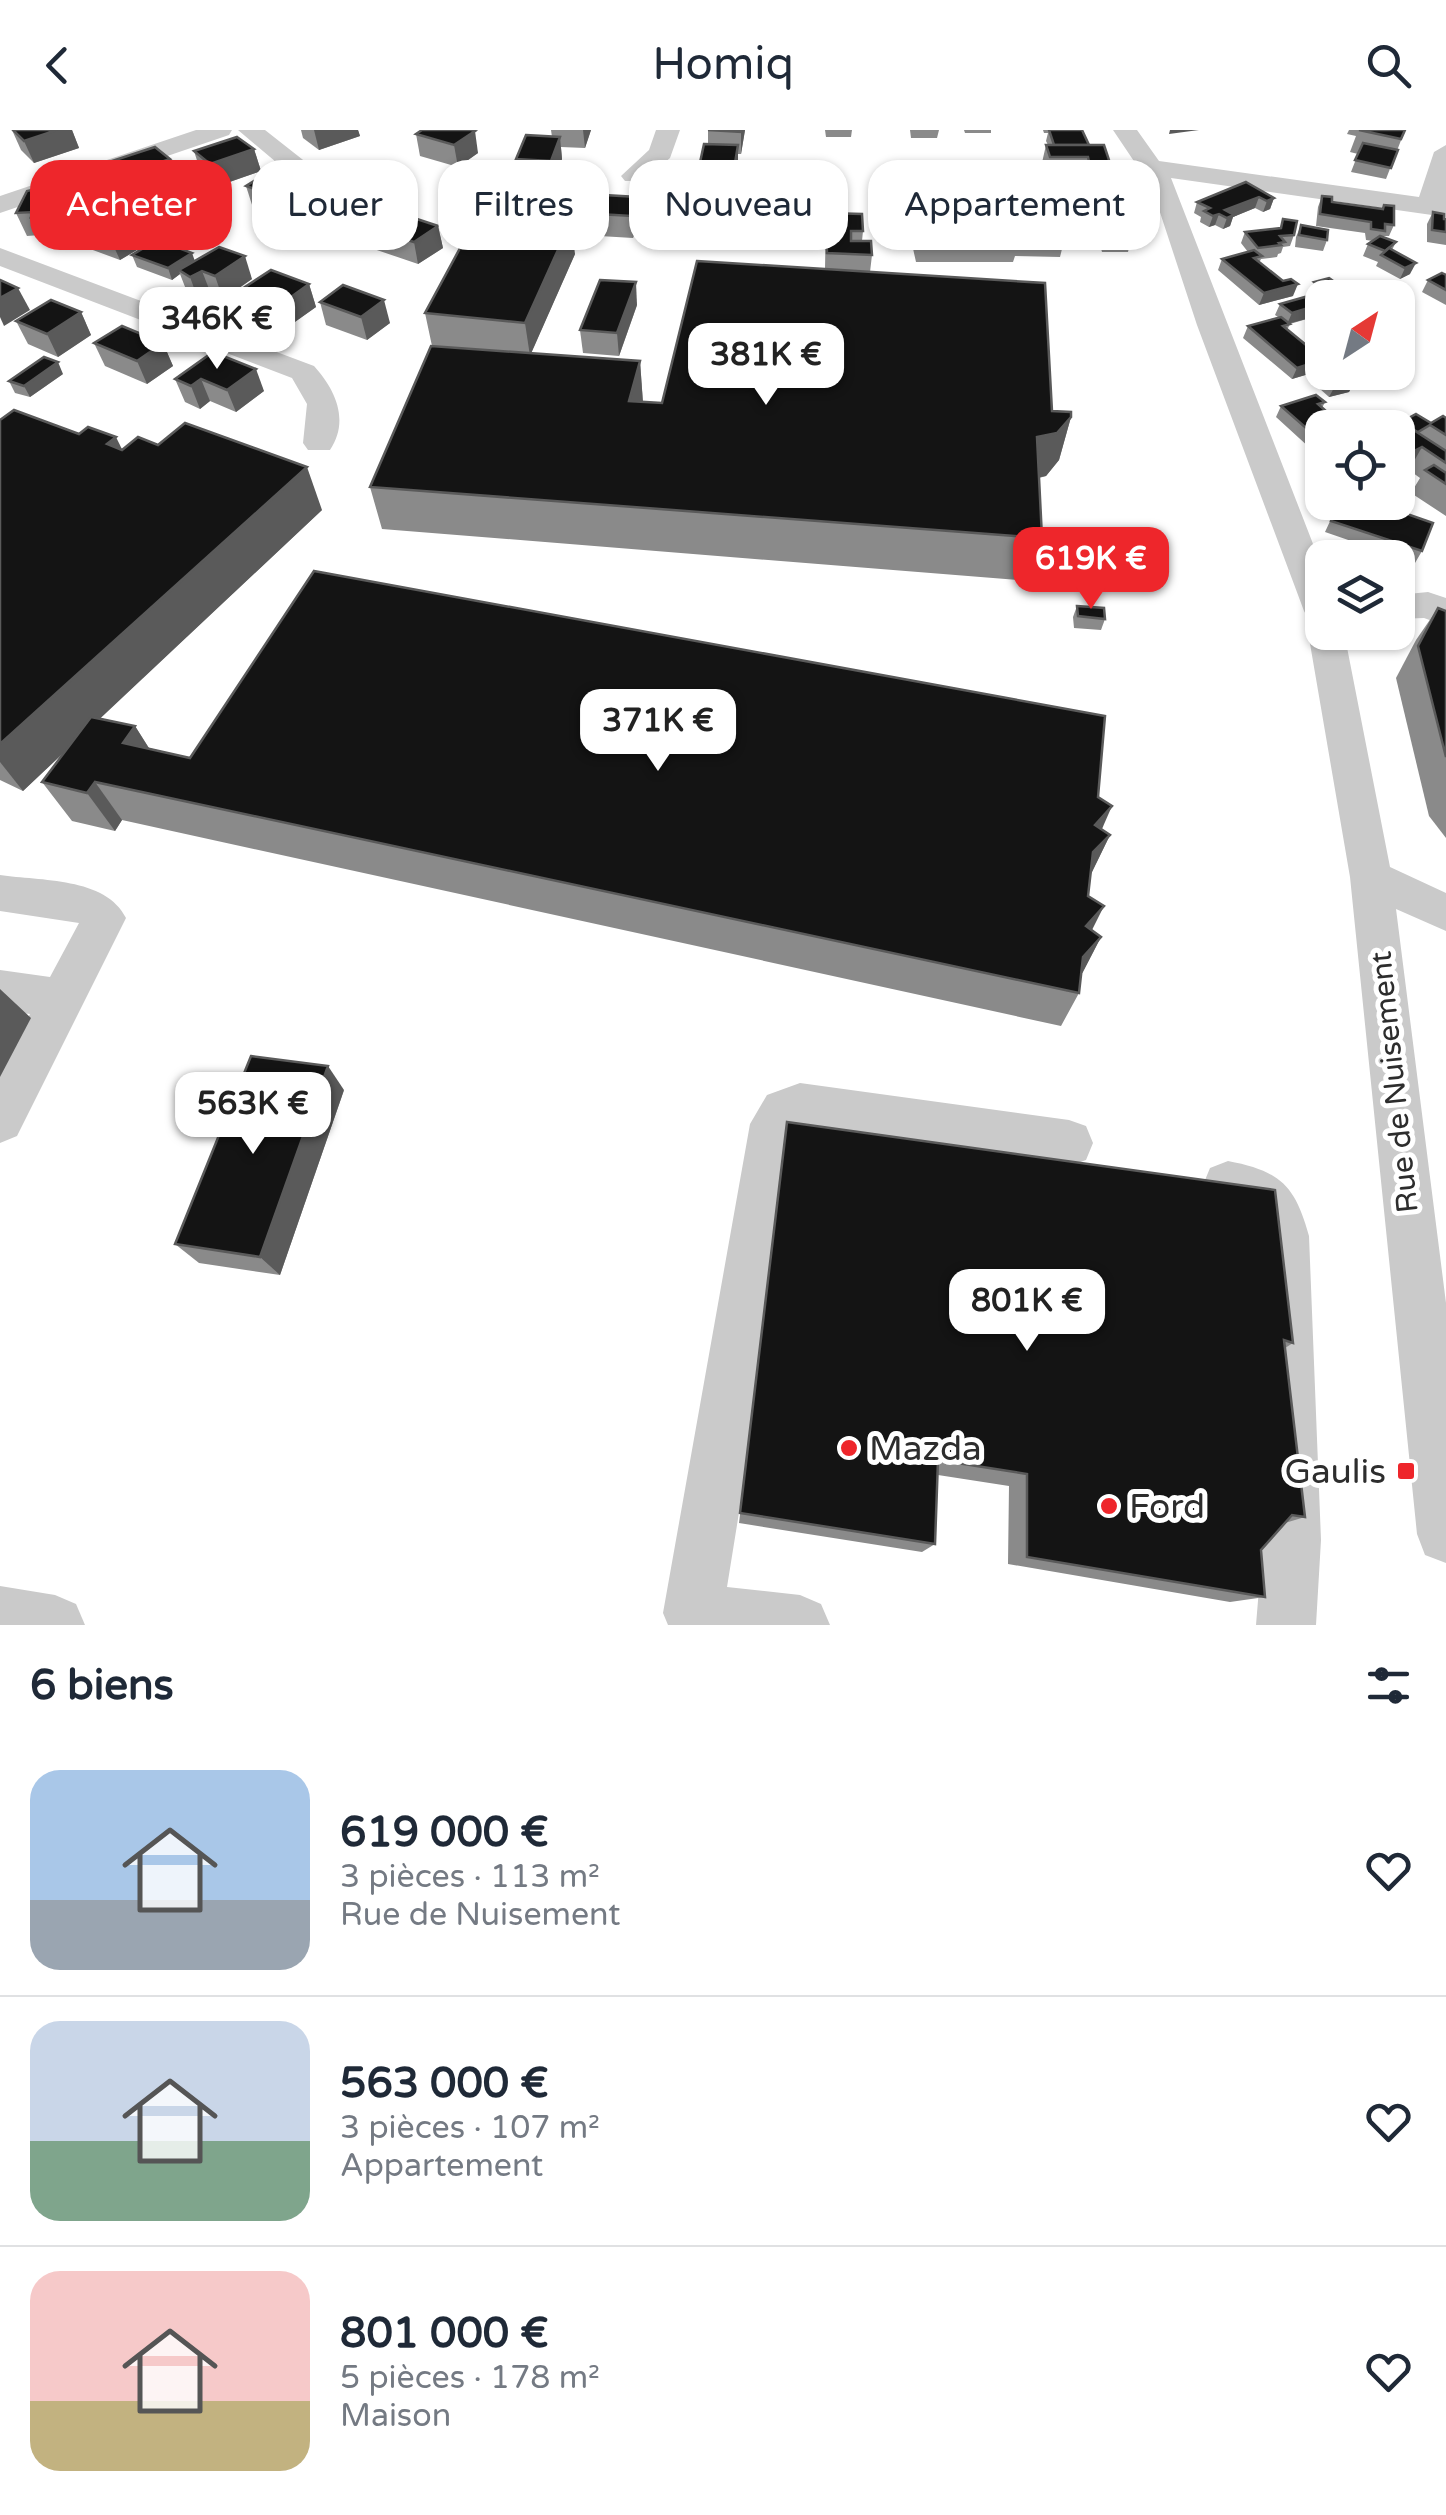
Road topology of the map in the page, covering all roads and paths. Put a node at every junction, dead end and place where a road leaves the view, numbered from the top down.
1 (220, 130) edge
2 (250, 130) edge
3 (668, 130) edge
4 (1125, 130) edge
5 (1446, 152) edge
6 (287, 160) edge
7 (653, 160) edge
8 (1146, 160) edge
9 (1160, 169) edge
10 (1160, 180) edge
11 (0, 205) edge
12 (1437, 208) edge
13 (0, 256) edge
14 (319, 443) dead end
15 (1305, 568) edge
16 (1329, 650) edge
17 (1371, 877) junction
18 (0, 892) edge
19 (1446, 913) edge
20 (0, 990) edge
21 (62, 999) junction
22 (0, 1120) edge
23 (1069, 1143) dead end
24 (1173, 1176) edge
25 (1446, 1534) edge
26 (0, 1616) edge
27 (56, 1625) edge
28 (800, 1625) edge
29 (1286, 1625) edge

1 - 11 street
2 - 6 street
3 - 7 street
4 - 8 street
5 - 12 street
9 - 12 street
10 - 15 street
13 - 14 street
16 - 17 street, Rue de Nuisement
17 - 19 street
17 - 25 street, Rue de Nuisement
18 - 21 street
20 - 21 street
21 - 22 street
23 - 28 street
24 - 29 street
26 - 27 street

